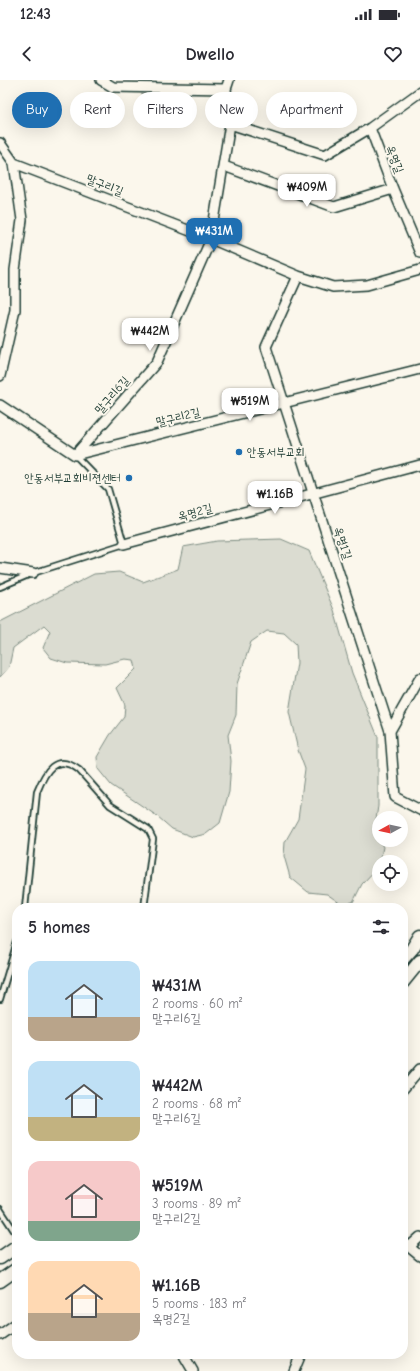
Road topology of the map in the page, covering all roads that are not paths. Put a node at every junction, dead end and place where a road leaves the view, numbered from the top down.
1 (101, 80) edge
2 (229, 80) edge
3 (115, 84) edge
4 (226, 89) junction
5 (226, 92) edge
6 (420, 92) edge
7 (229, 128) edge
8 (242, 128) edge
9 (370, 128) junction
10 (0, 143) edge
11 (14, 163) junction
12 (224, 166) junction
13 (393, 189) junction
14 (211, 239) junction
15 (420, 253) edge
16 (420, 270) edge
17 (298, 276) junction
18 (420, 369) edge
19 (0, 376) edge
20 (284, 402) junction
21 (0, 405) edge
22 (75, 455) junction
23 (420, 465) edge
24 (314, 493) junction
25 (124, 544) junction
26 (0, 568) edge
27 (33, 573) junction
28 (0, 587) edge
29 (420, 678) edge
30 (411, 693) junction
31 (420, 698) edge
32 (390, 730) junction
33 (420, 810) edge
34 (26, 903) edge
35 (145, 903) edge
36 (420, 936) edge
37 (408, 953) edge
38 (12, 959) edge
39 (420, 961) edge
40 (408, 976) edge
41 (0, 999) edge
42 (420, 1069) edge
43 (408, 1083) edge
44 (0, 1208) edge
45 (12, 1227) edge
46 (420, 1237) edge
47 (408, 1243) edge
48 (408, 1246) edge
49 (12, 1250) edge
50 (420, 1256) edge
51 (0, 1258) edge
52 (12, 1273) edge
53 (0, 1281) edge
54 (12, 1327) edge
55 (0, 1335) edge
56 (186, 1359) edge
57 (299, 1359) edge
58 (193, 1371) edge
59 (294, 1371) edge

1 - 3 street
2 - 4 street
3 - 4 street
4 - 5 street
6 - 9 street
7 - 12 street
8 - 9 street
9 - 13 street, 옥명길
10 - 11 street
11 - 14 street, 말구리길
11 - 19 street
12 - 13 street, 옥명길
12 - 14 street
13 - 15 street, 옥명길
14 - 17 street, 말구리길
14 - 22 street, 말구리6길
16 - 17 street, 말구리길
17 - 20 street, 옥명1길
18 - 20 street, 말구리2길
20 - 22 street, 말구리2길
20 - 24 street, 옥명1길
21 - 22 street
22 - 25 lane
23 - 24 street, 옥명2길
24 - 25 street, 옥명2길
24 - 32 street, 옥명1길
25 - 27 lane
26 - 27 street
27 - 28 lane
29 - 30 street
30 - 31 street
30 - 32 street
32 - 33 street, 옥명1길
34 - 35 lane
36 - 37 street
38 - 41 lane
39 - 40 street
42 - 43 street
44 - 45 lane
46 - 47 street
48 - 50 street
49 - 51 street
52 - 53 street
54 - 55 street
56 - 58 street
57 - 59 street

